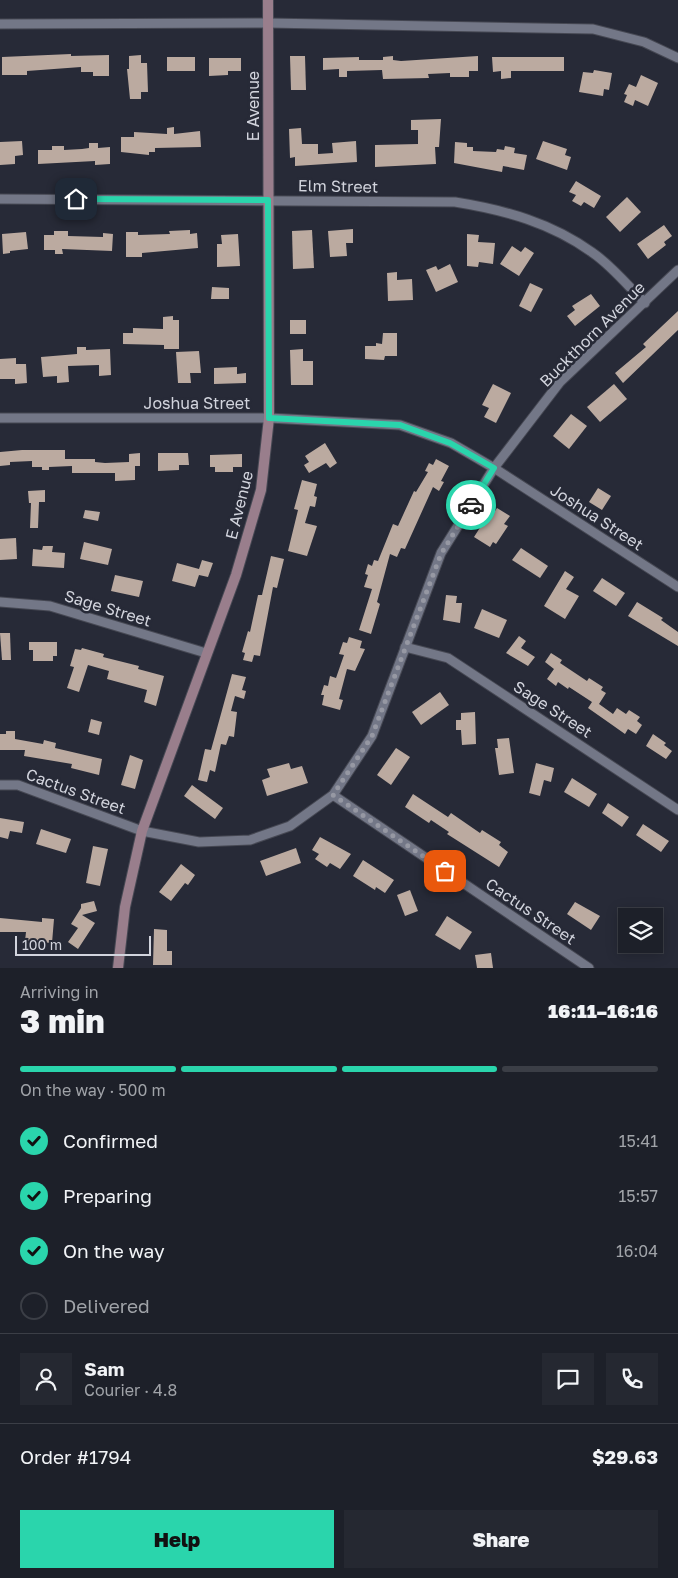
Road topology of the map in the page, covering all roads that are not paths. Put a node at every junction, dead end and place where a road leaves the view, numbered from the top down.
1 (268, 0) edge
2 (268, 23) junction
3 (0, 24) edge
4 (678, 58) edge
5 (0, 199) edge
6 (268, 200) junction
7 (678, 270) edge
8 (645, 303) junction
9 (0, 418) edge
10 (269, 418) junction
11 (494, 468) junction
12 (678, 587) edge
13 (0, 602) edge
14 (405, 647) junction
15 (206, 653) junction
16 (0, 785) edge
17 (333, 795) junction
18 (678, 810) edge
19 (142, 831) junction
20 (118, 968) edge
21 (589, 968) edge

1 - 2 street, E Avenue
2 - 3 street
2 - 4 street
2 - 6 street, E Avenue
5 - 6 street, Elm Street
6 - 8 street, Elm Street
6 - 10 street, E Avenue
7 - 8 street, Buckthorn Avenue
8 - 11 street, Buckthorn Avenue
9 - 10 street, Joshua Street
10 - 11 street, Joshua Street
10 - 15 street, E Avenue
11 - 12 street, Joshua Street
11 - 14 street, Buckthorn Avenue
13 - 15 street, Sage Street
14 - 17 street, Buckthorn Avenue
14 - 18 street, Sage Street
15 - 19 street, E Avenue
16 - 19 street, Cactus Street
17 - 19 street, Buckthorn Avenue
17 - 21 street, Cactus Street
19 - 20 street, E Avenue

